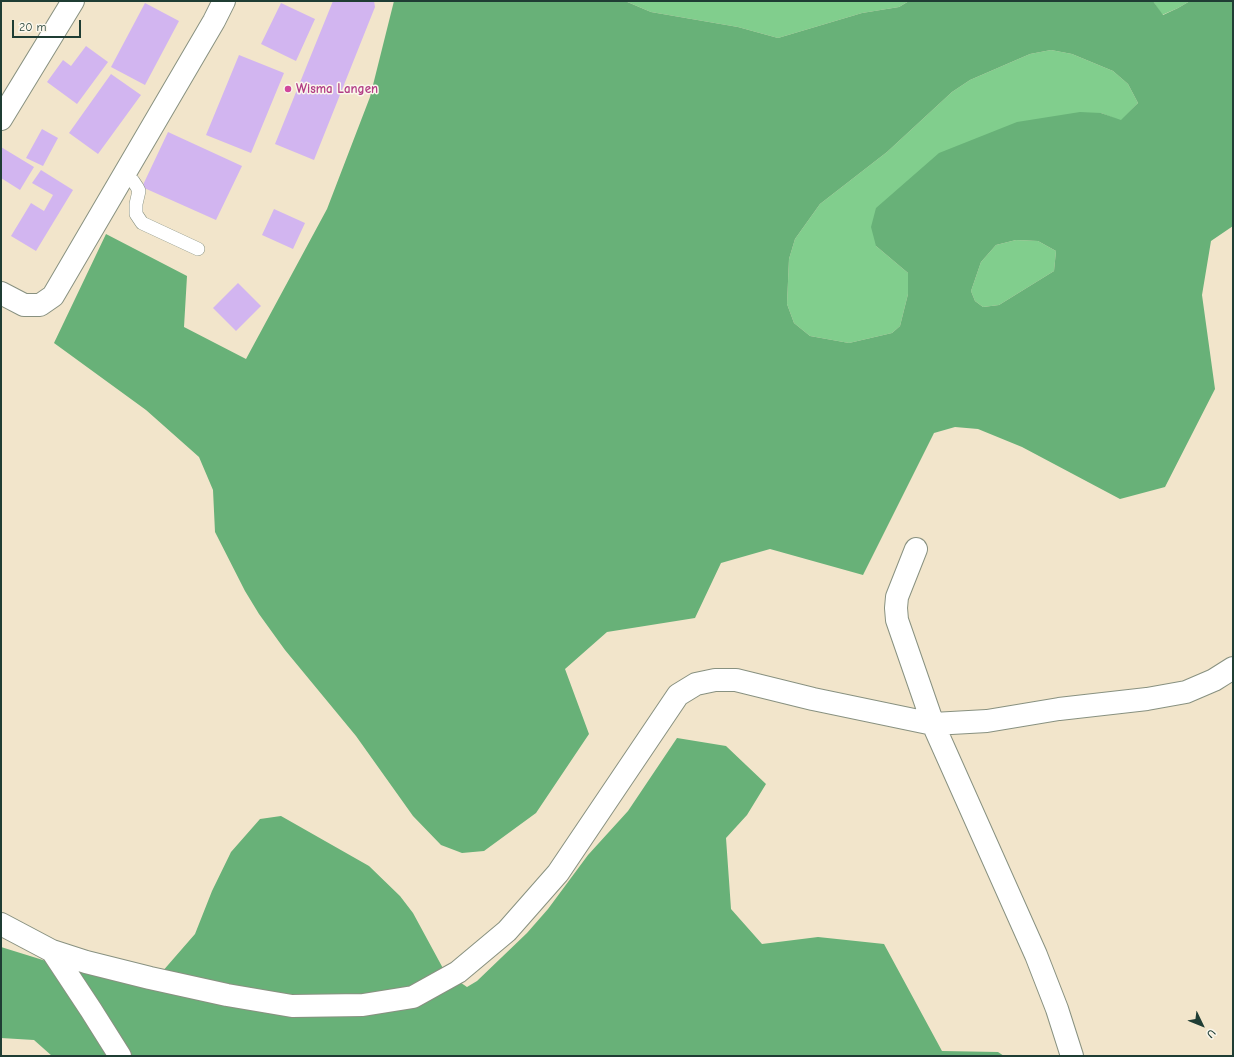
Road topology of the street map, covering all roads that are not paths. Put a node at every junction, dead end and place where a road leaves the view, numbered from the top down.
1 (73, 1) edge
2 (224, 1) edge
3 (1, 119) edge
4 (123, 175) junction
5 (198, 249) dead end
6 (1, 293) edge
7 (916, 549) dead end
8 (1233, 668) edge
9 (933, 724) junction
10 (1, 924) edge
11 (52, 951) junction
12 (120, 1056) edge
13 (1072, 1056) edge

1 - 3 street
2 - 4 street
4 - 5 lane
4 - 6 street
7 - 9 street
8 - 9 street
9 - 11 street
9 - 13 street
10 - 11 street
11 - 12 street

